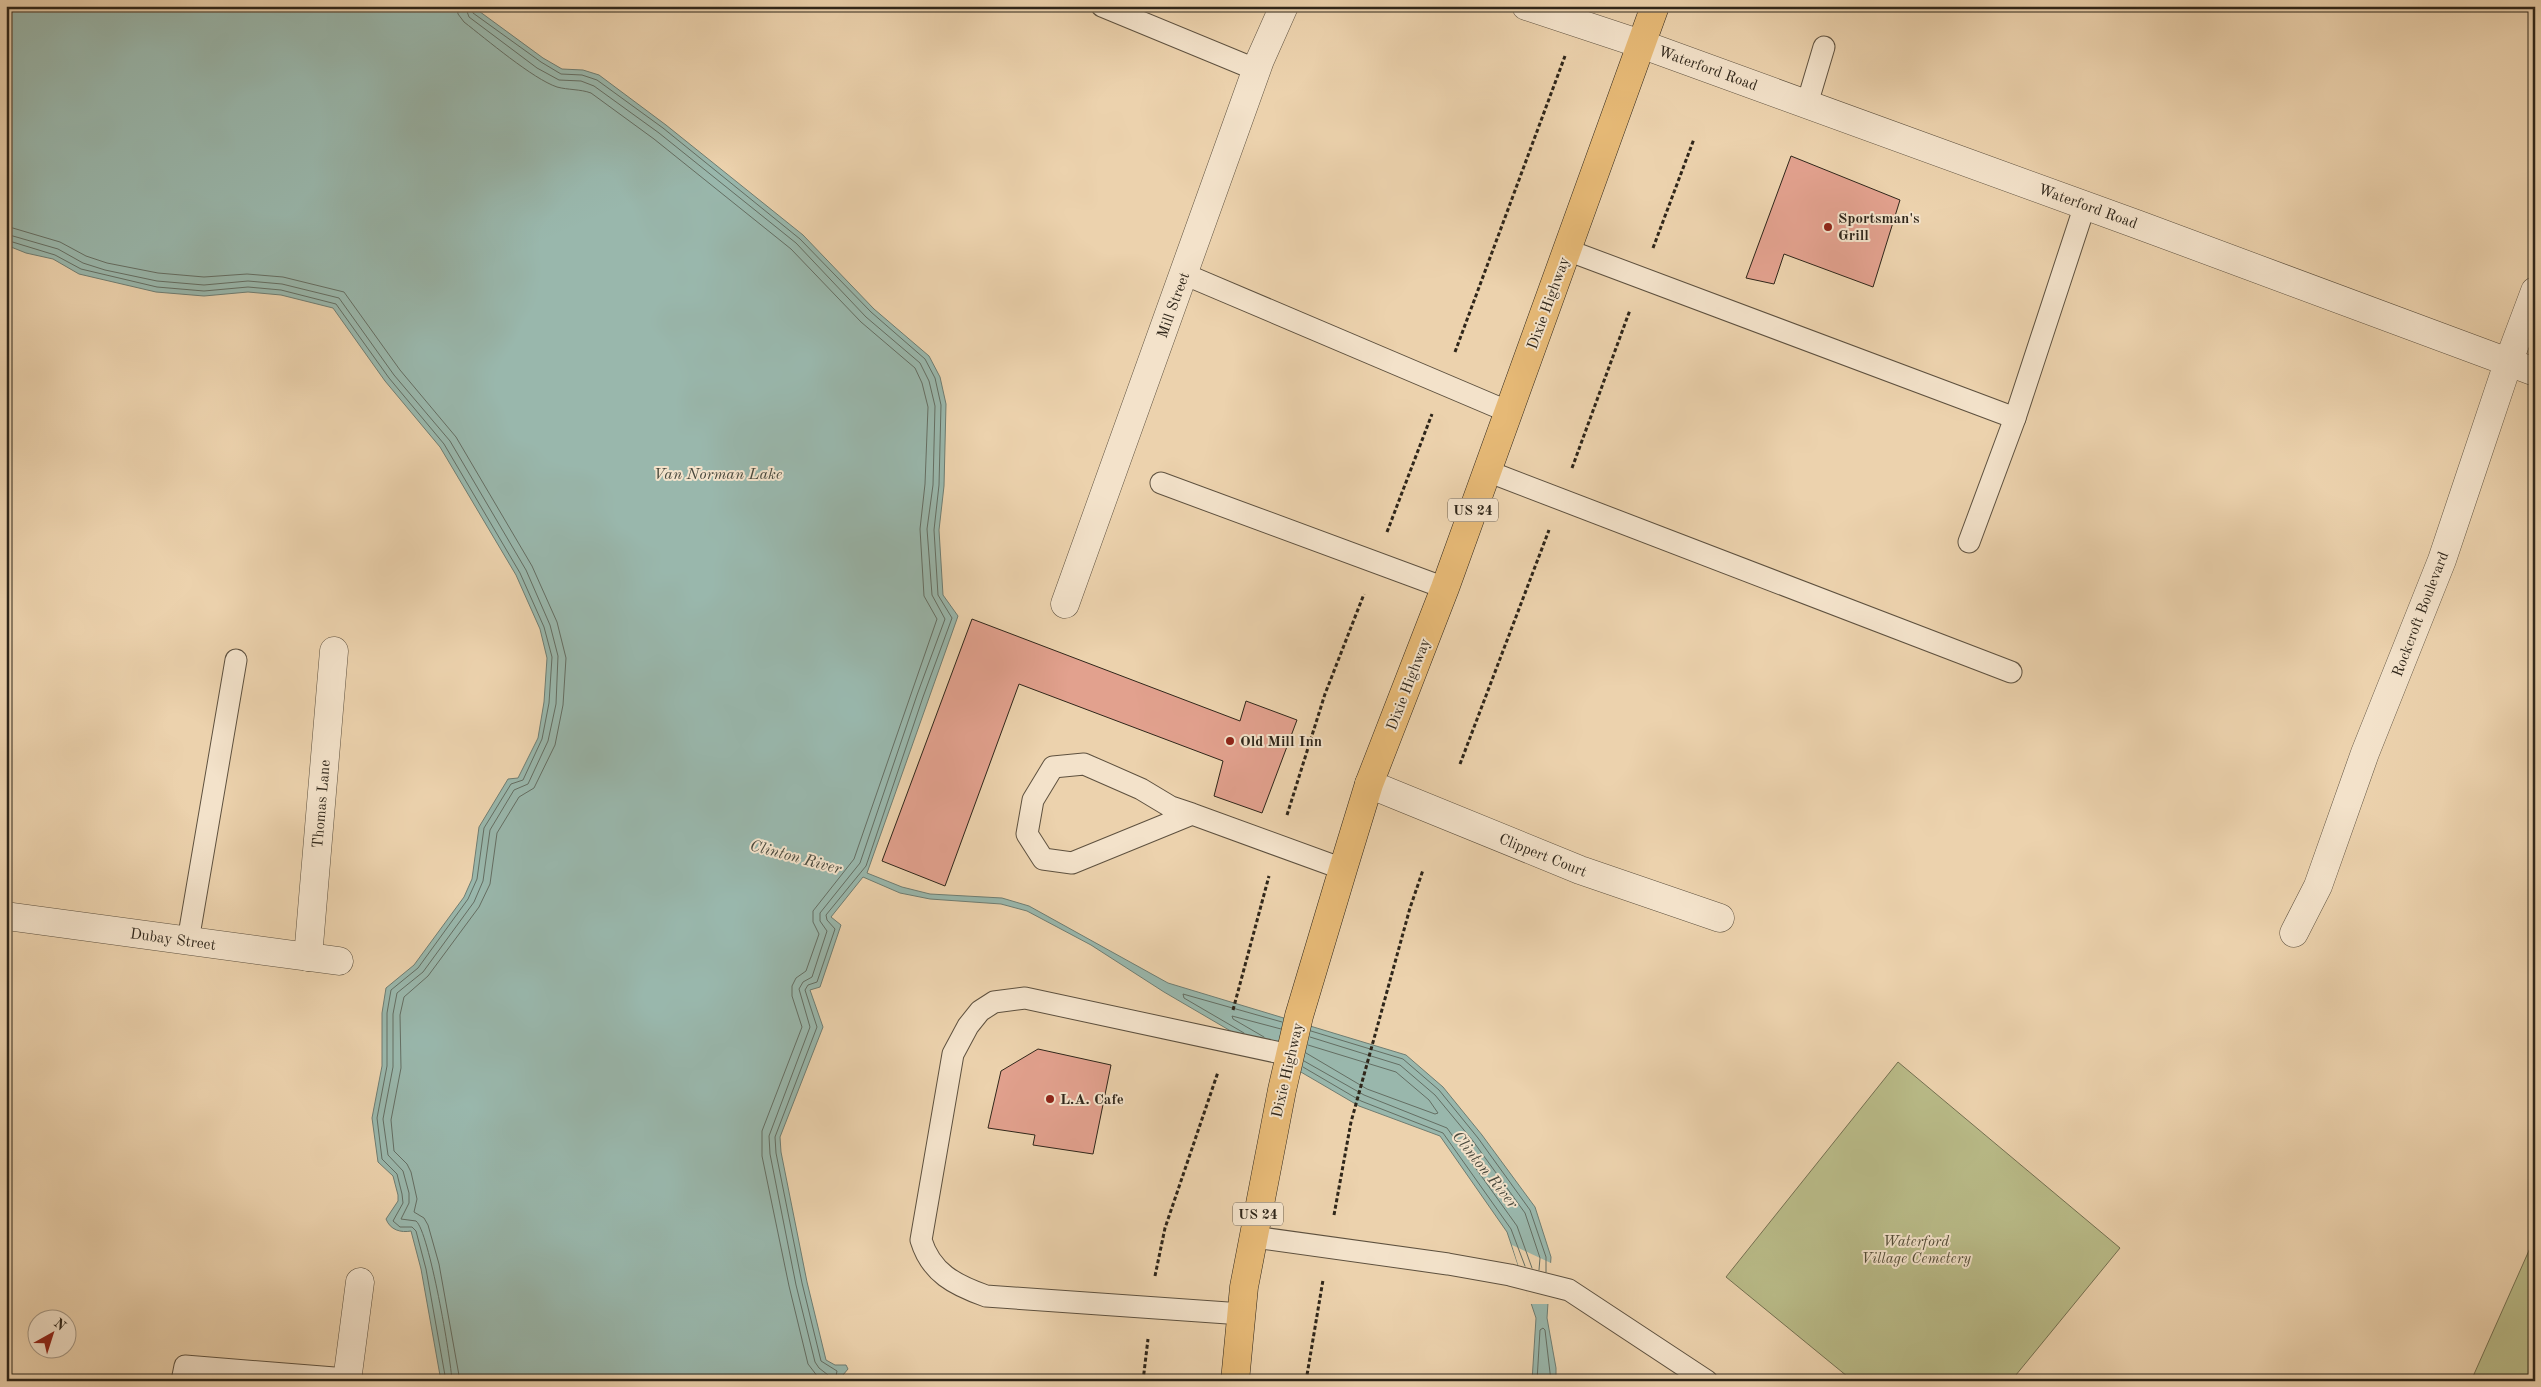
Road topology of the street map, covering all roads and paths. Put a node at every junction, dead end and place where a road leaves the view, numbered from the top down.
1 (1102, 6) edge
2 (1284, 6) edge
3 (1526, 6) edge
4 (1655, 6) edge
5 (1641, 44) junction
6 (1824, 47) dead end
7 (1566, 54) dead end
8 (1257, 70) junction
9 (1807, 104) junction
10 (1694, 139) dead end
11 (2085, 205) junction
12 (1567, 250) junction
13 (1184, 274) junction
14 (1642, 278) junction
15 (2535, 291) edge
16 (2508, 363) junction
17 (2535, 372) edge
18 (1443, 384) junction
19 (1509, 412) junction
20 (2015, 418) junction
21 (1487, 471) junction
22 (1161, 483) dead end
23 (1560, 499) junction
24 (1969, 542) dead end
25 (1376, 563) junction
26 (1445, 588) junction
27 (1065, 604) dead end
28 (334, 651) dead end
29 (236, 660) dead end
30 (2010, 672) dead end
31 (1460, 764) dead end
32 (1369, 784) junction
33 (1192, 814) junction
34 (1278, 846) junction
35 (1343, 869) junction
36 (1423, 870) dead end
37 (6, 916) edge
38 (1720, 918) dead end
39 (2294, 934) dead end
40 (188, 941) junction
41 (308, 958) junction
42 (339, 961) dead end
43 (1236, 996) dead end
44 (1290, 1054) junction
45 (1215, 1084) dead end
46 (1254, 1237) junction
47 (1328, 1247) junction
48 (360, 1282) dead end
49 (1152, 1308) junction
50 (1242, 1314) junction
51 (347, 1380) edge
52 (182, 1381) edge
53 (1143, 1381) edge
54 (1235, 1381) edge
55 (1306, 1381) edge
56 (1707, 1381) edge

1 - 8 lane
2 - 8 street, Mill Street
3 - 5 street, Waterford Road
4 - 5 main road, Dixie Highway / US 24
5 - 9 street, Waterford Road
5 - 12 main road, Dixie Highway / US 24
6 - 9 lane
7 - 18 path
8 - 13 street, Mill Street
9 - 11 street, Waterford Road
10 - 14 path
11 - 16 street, Waterford Road
11 - 20 lane
12 - 14 lane
12 - 19 main road, Dixie Highway / US 24
13 - 18 lane
13 - 27 street, Mill Street
14 - 20 lane
14 - 23 path
15 - 16 street, Rockcroft Boulevard
16 - 17 street, Waterford Road
16 - 39 street, Rockcroft Boulevard
18 - 19 lane
18 - 25 path
19 - 21 main road, Dixie Highway / US 24
20 - 24 lane
21 - 23 lane
21 - 26 main road, Dixie Highway / US 24
22 - 25 lane
23 - 30 lane
23 - 31 path
25 - 26 lane
25 - 34 path
26 - 32 main road, Dixie Highway / US 24
28 - 41 street, Thomas Lane
29 - 40 lane
32 - 35 main road, Dixie Highway / US 24
32 - 38 street, Clippert Court
33 - 33 lane
33 - 34 lane
34 - 35 lane
34 - 43 path
35 - 44 main road, Dixie Highway / US 24
36 - 47 path
37 - 40 street, Dubay Street
40 - 41 street, Dubay Street
41 - 42 street, Dubay Street
44 - 46 main road, Dixie Highway / US 24
44 - 49 lane
45 - 49 path
46 - 47 lane
46 - 50 main road, Dixie Highway / US 24
47 - 55 path
47 - 56 lane
48 - 51 street
49 - 50 lane
49 - 53 path
50 - 54 main road, Dixie Highway / US 24
51 - 52 lane

